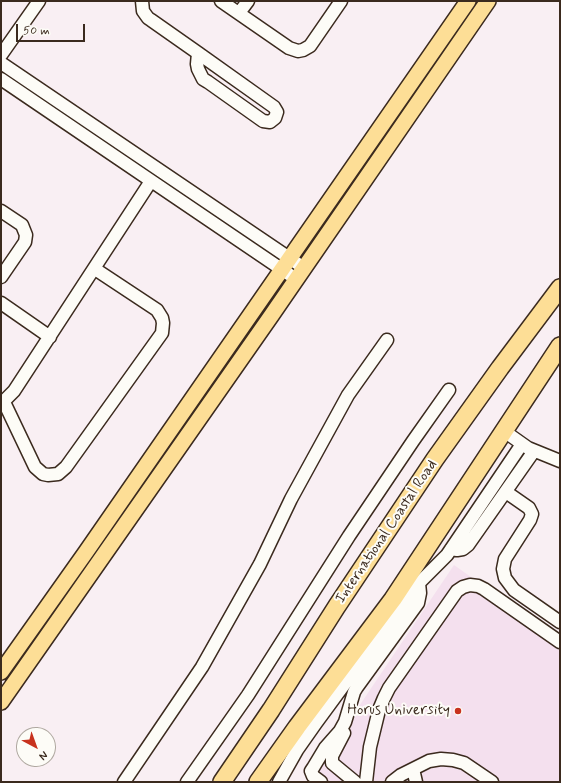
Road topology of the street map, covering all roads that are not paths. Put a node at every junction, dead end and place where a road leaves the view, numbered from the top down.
1 (39, 1) edge
2 (142, 1) edge
3 (221, 1) edge
4 (248, 1) edge
5 (342, 1) edge
6 (468, 1) edge
7 (488, 1) edge
8 (239, 13) junction
9 (198, 53) junction
10 (1, 55) edge
11 (1, 63) edge
12 (1, 79) edge
13 (152, 181) junction
14 (1, 211) edge
15 (286, 264) junction
16 (94, 269) junction
17 (300, 274) junction
18 (1, 277) edge
19 (560, 288) edge
20 (1, 303) edge
21 (50, 337) junction
22 (387, 340) dead end
23 (560, 346) edge
24 (449, 390) dead end
25 (2, 403) edge
26 (504, 431) junction
27 (522, 444) junction
28 (534, 451) junction
29 (560, 461) edge
30 (506, 492) junction
31 (452, 549) junction
32 (419, 583) junction
33 (560, 622) edge
34 (560, 642) edge
35 (1, 672) edge
36 (1, 702) edge
37 (347, 717) junction
38 (413, 769) junction
39 (124, 782) edge
40 (187, 782) edge
41 (222, 782) edge
42 (258, 782) edge
43 (279, 782) edge
44 (321, 782) edge
45 (355, 782) edge
46 (366, 782) edge
47 (392, 782) edge
48 (416, 782) edge
49 (492, 782) edge

1 - 10 street
2 - 9 street
3 - 8 street
4 - 8 street
5 - 8 street
6 - 15 main road
7 - 17 main road
9 - 9 street
11 - 15 street
12 - 13 street
13 - 15 street
13 - 16 street
14 - 18 street
15 - 17 street
15 - 35 main road
16 - 21 street
16 - 25 street
17 - 36 main road
19 - 41 highway, International Coastal Road
20 - 21 street
21 - 25 street
22 - 39 street
23 - 26 highway
24 - 40 street
26 - 27 street
26 - 42 highway
27 - 28 street
27 - 31 street
28 - 29 street
28 - 30 street
30 - 31 street
30 - 33 street
31 - 32 street
32 - 37 street
32 - 43 street
34 - 46 street
37 - 44 street
37 - 45 street
38 - 47 street
38 - 48 street
38 - 49 street

